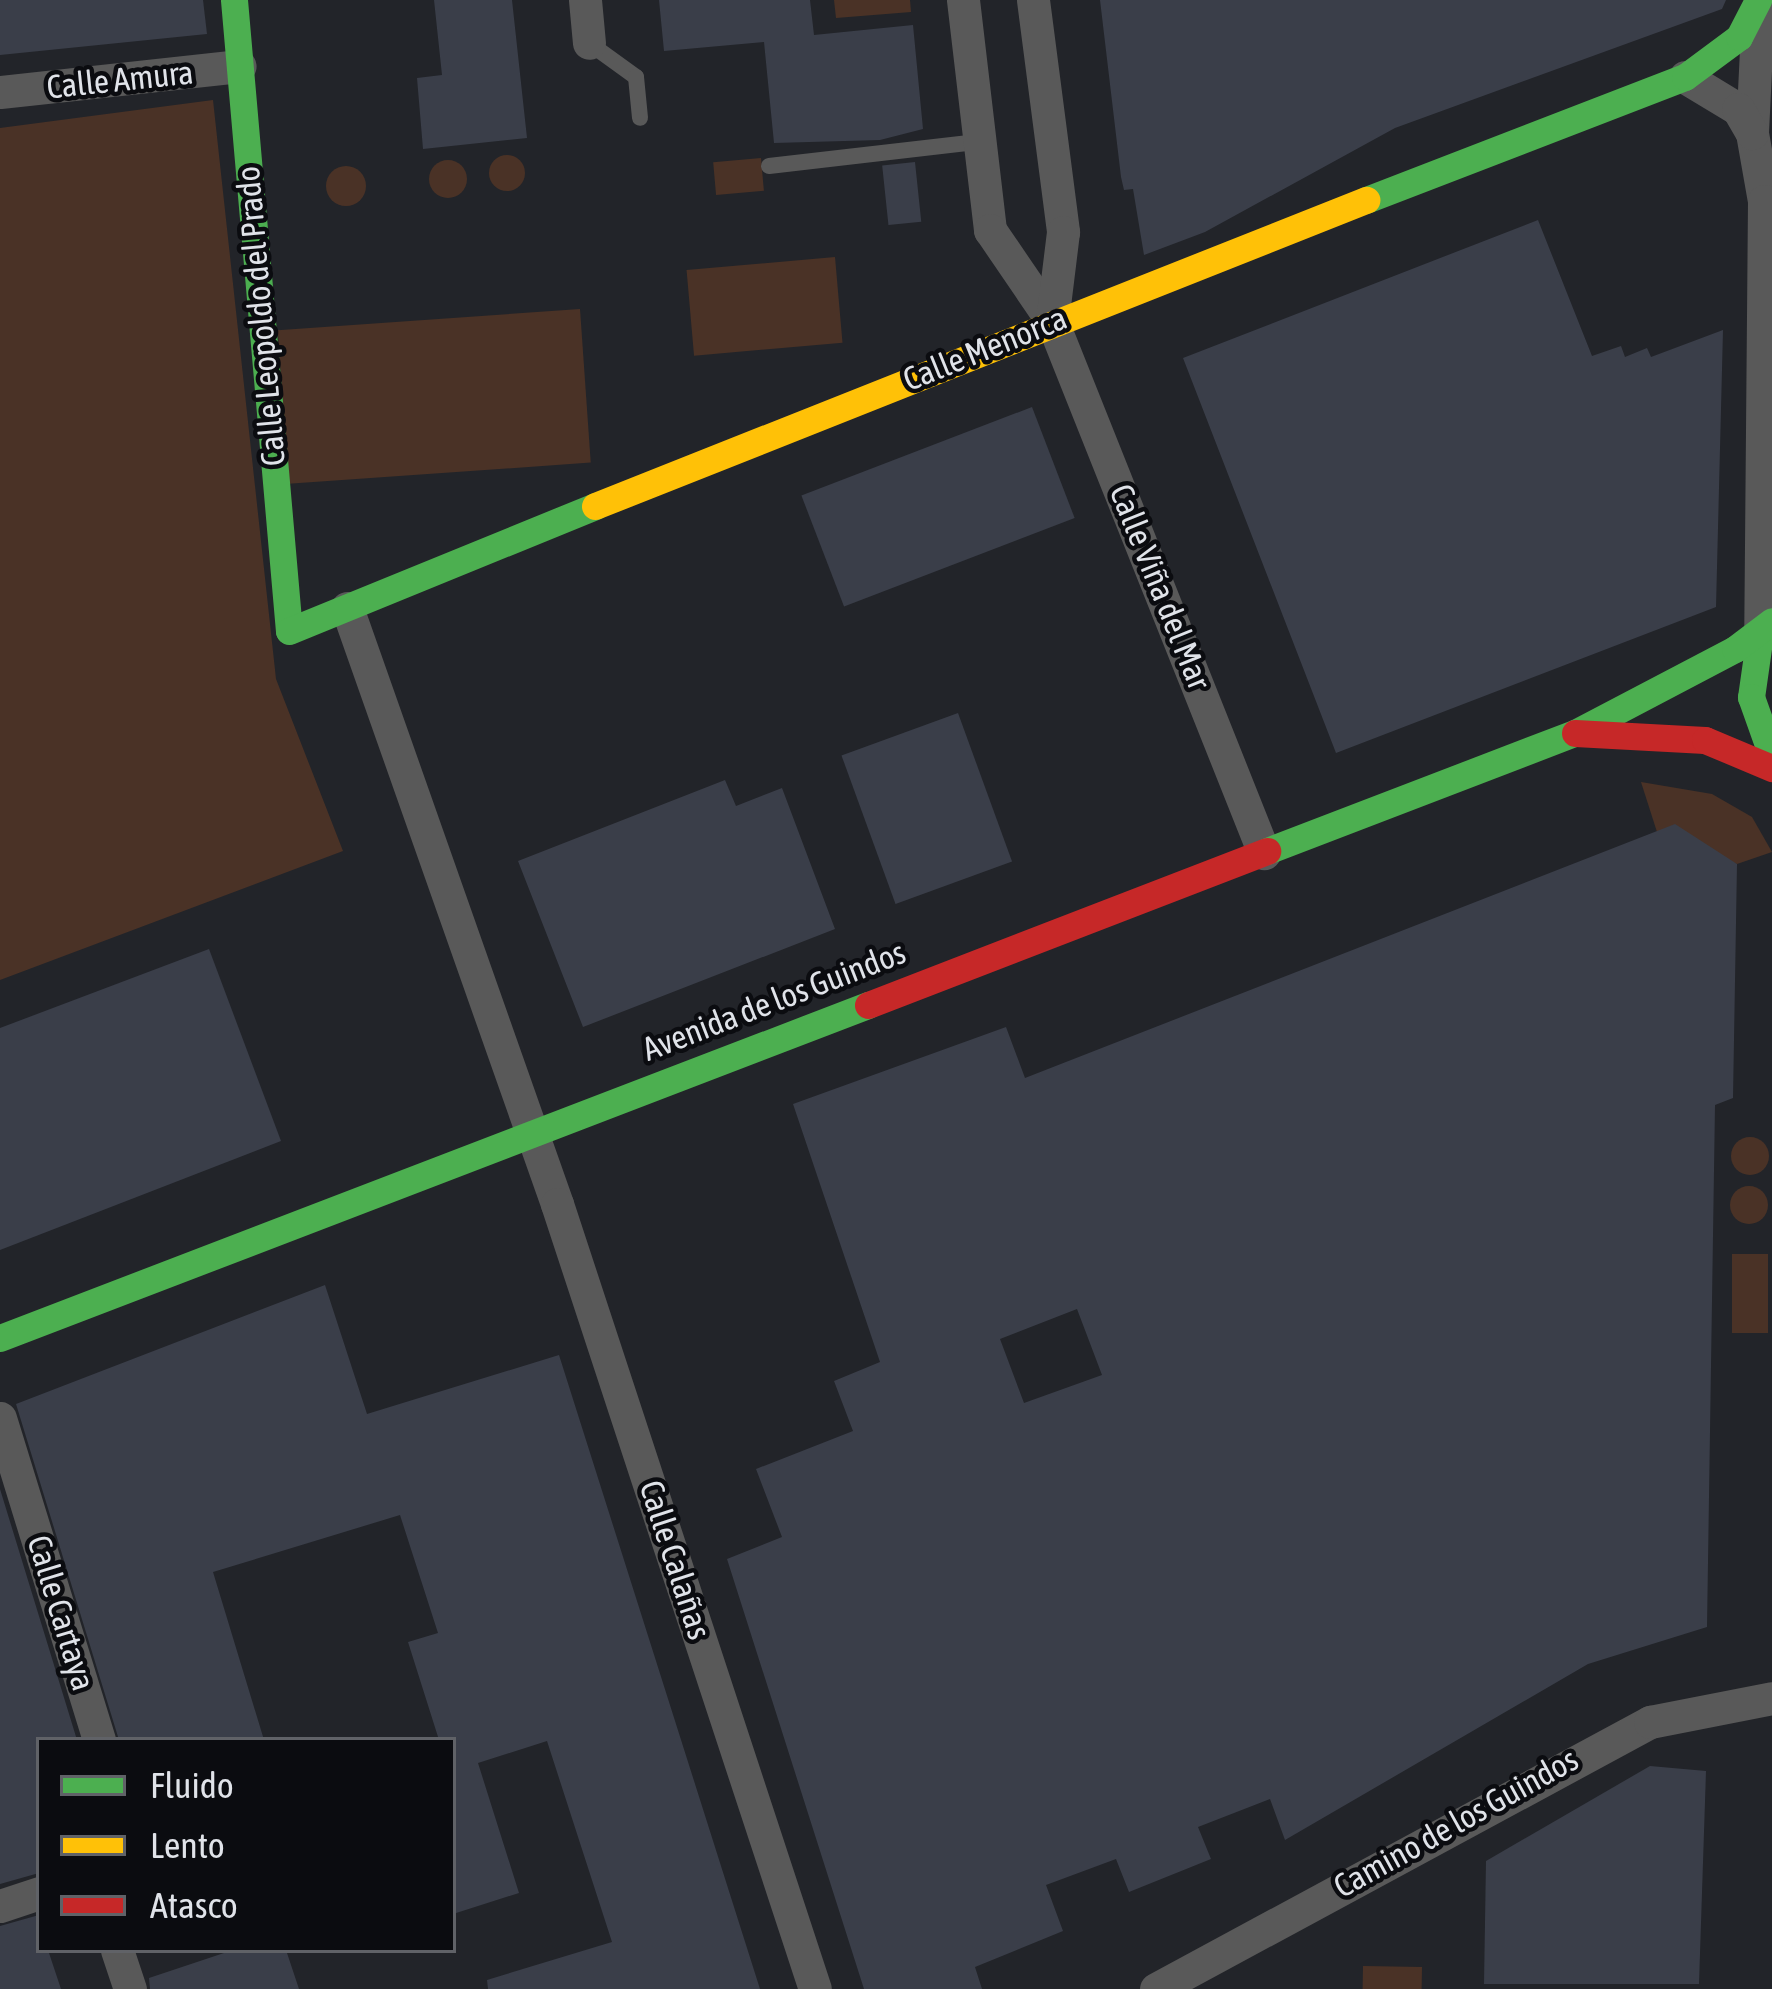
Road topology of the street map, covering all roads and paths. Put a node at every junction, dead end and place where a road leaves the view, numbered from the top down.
1 (234, 0) edge
2 (585, 0) edge
3 (963, 0) edge
4 (1034, 0) edge
5 (1758, 1) edge
6 (589, 43) joint
7 (240, 66) junction
8 (1685, 77) junction
9 (0, 92) edge
10 (640, 118) dead end
11 (1752, 133) junction
12 (978, 142) junction
13 (769, 166) dead end
14 (1052, 321) junction
15 (347, 608) junction
16 (1766, 627) edge
17 (289, 631) joint
18 (1575, 734) junction
19 (1772, 756) edge
20 (1772, 768) edge
21 (1264, 853) junction
22 (533, 1132) junction
23 (0, 1338) edge
24 (0, 1418) edge
25 (1772, 1698) edge
26 (98, 1737) edge
27 (36, 1895) edge
28 (0, 1906) edge
29 (118, 1953) edge
30 (130, 1989) edge
31 (815, 1989) edge
32 (1156, 1989) edge

1 - 7 street, Calle Leopoldo del Prado
2 - 6 street
3 - 12 street, Calle Viña del Mar
4 - 14 street, Calle Viña del Mar
5 - 8 street, Calle Menorca
5 - 11 street
6 - 10 lane
7 - 9 street, Calle Amura
7 - 17 street, Calle Leopoldo del Prado
8 - 11 street
8 - 14 street, Calle Menorca
11 - 16 street
12 - 13 lane
12 - 14 street, Calle Viña del Mar
14 - 15 street, Calle Menorca
14 - 21 street, Calle Viña del Mar
15 - 17 street, Calle Menorca
15 - 22 street
16 - 18 street, Avenida de los Guindos
16 - 19 street
18 - 20 street, Avenida de los Guindos
18 - 21 street, Avenida de los Guindos
21 - 22 street, Avenida de los Guindos
22 - 23 street, Avenida de los Guindos
22 - 31 street, Calle Calañas
24 - 26 street, Calle Cartaya
25 - 32 street, Camino de los Guindos
27 - 28 street
29 - 30 street

